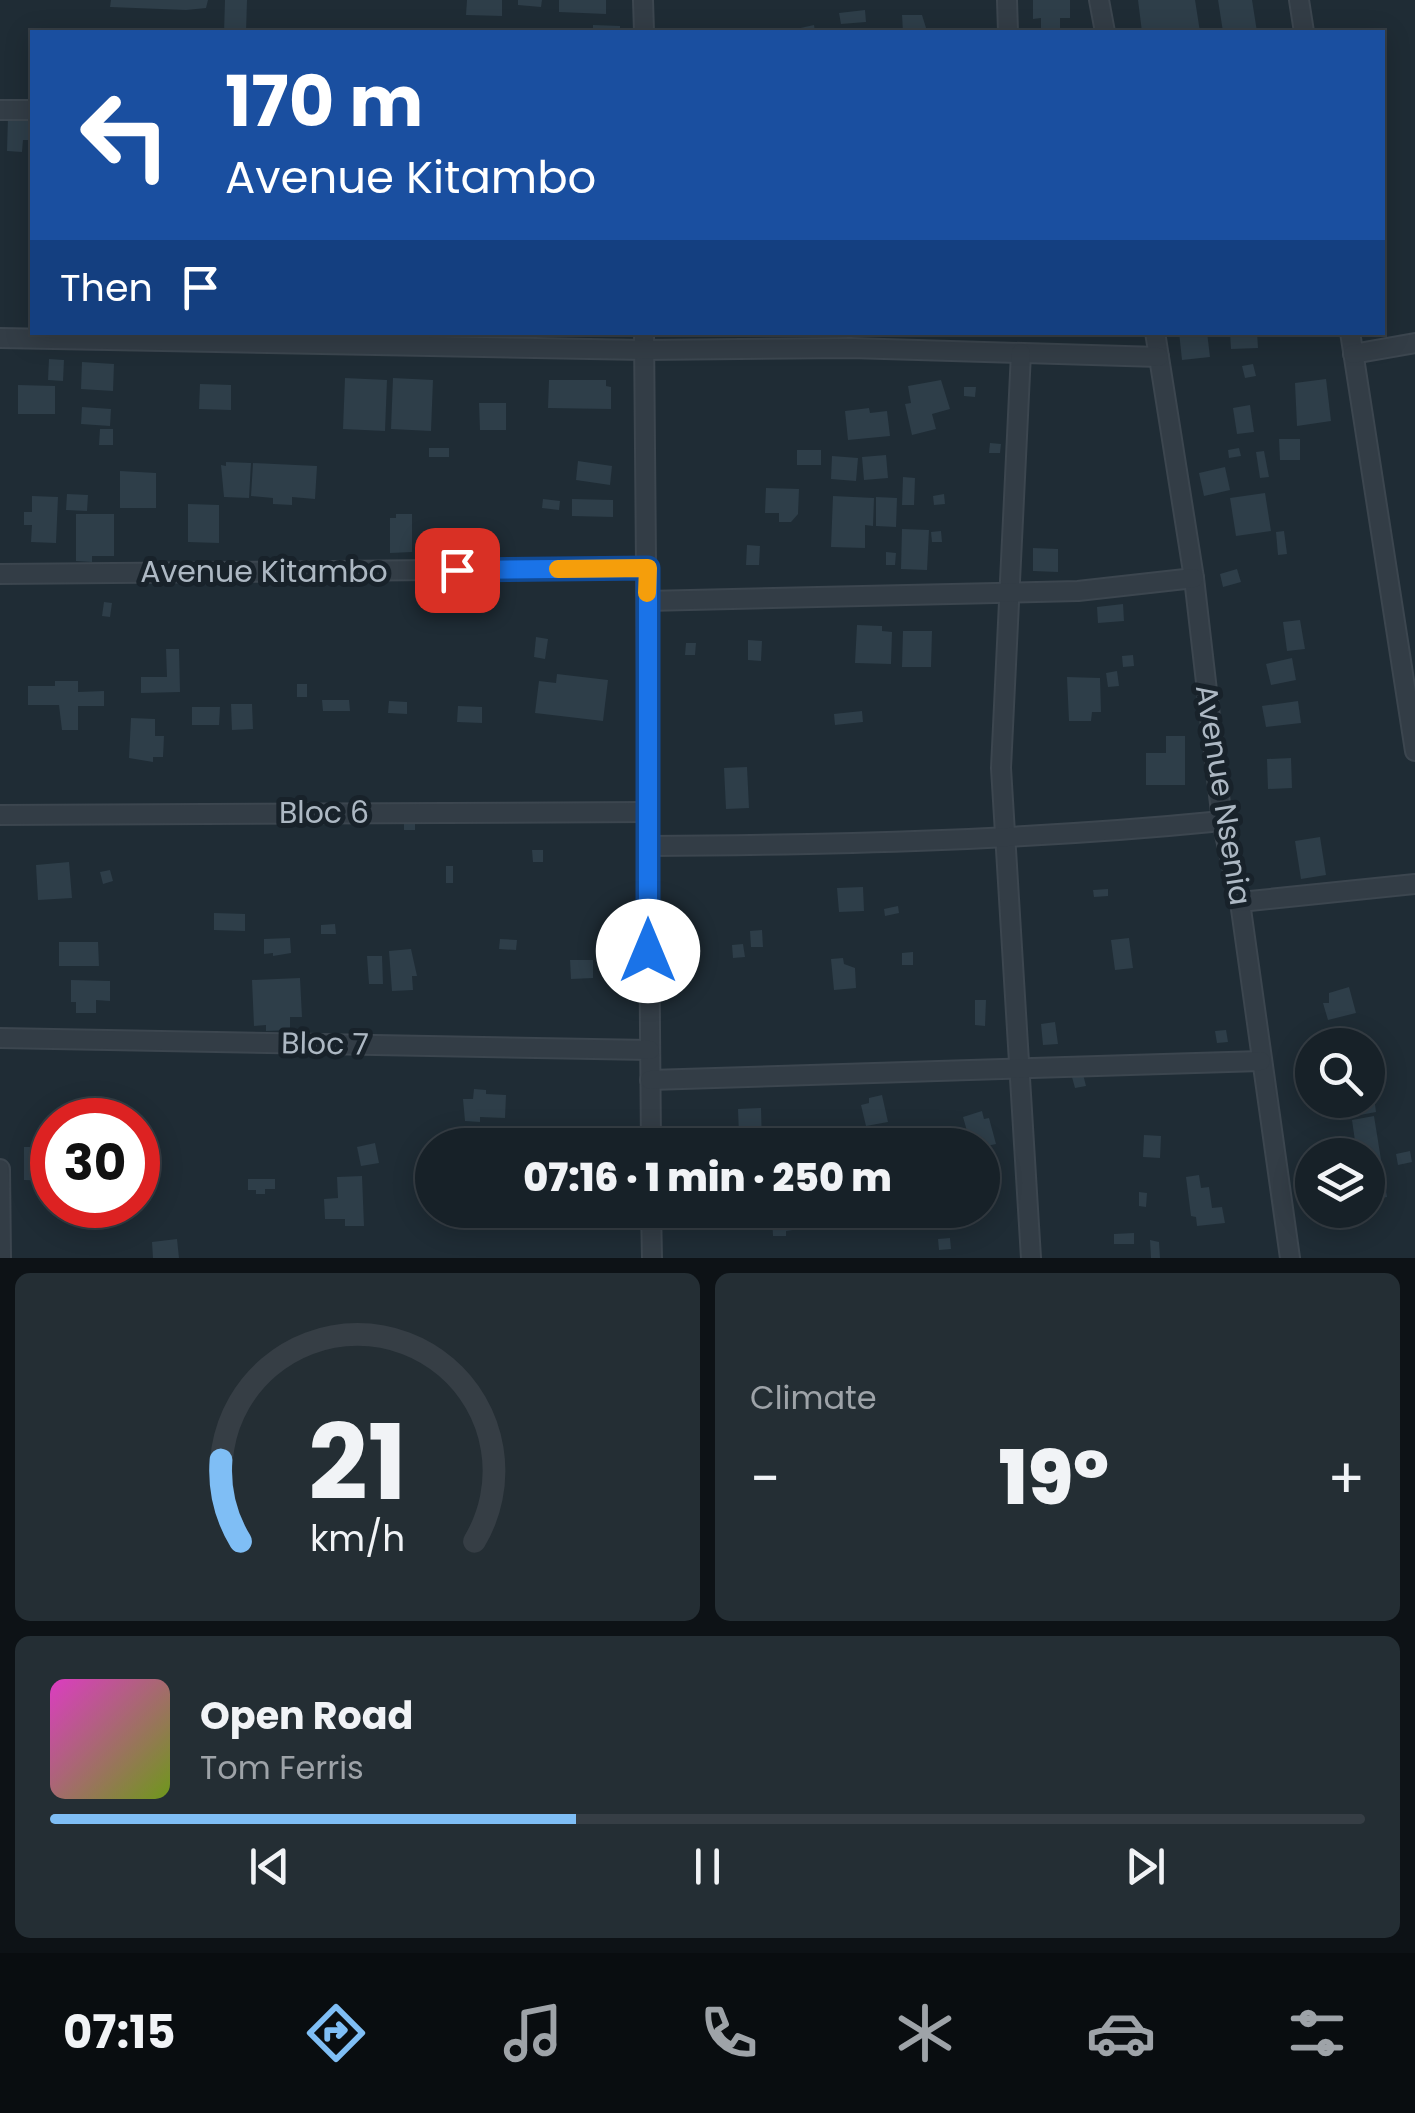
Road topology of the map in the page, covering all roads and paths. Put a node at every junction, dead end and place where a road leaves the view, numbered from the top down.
1 (643, 0) edge
2 (1006, 0) edge
3 (1099, 0) edge
4 (1299, 0) edge
5 (644, 30) edge
6 (1008, 30) edge
7 (1104, 30) edge
8 (1304, 30) edge
9 (0, 110) edge
10 (30, 110) edge
11 (1155, 335) edge
12 (1350, 335) edge
13 (0, 338) edge
14 (644, 342) edge
15 (1415, 343) edge
16 (1021, 353) junction
17 (1353, 354) junction
18 (1159, 357) junction
19 (648, 568) junction
20 (0, 574) edge
21 (1194, 578) junction
22 (1008, 593) junction
23 (647, 601) junction
24 (1415, 751) edge
25 (648, 812) junction
26 (0, 815) edge
27 (1222, 821) junction
28 (1003, 838) junction
29 (648, 846) junction
30 (1415, 884) edge
31 (1240, 902) junction
32 (0, 1038) edge
33 (650, 1050) junction
34 (1261, 1061) junction
35 (1020, 1066) junction
36 (650, 1080) junction
37 (650, 1128) edge
38 (0, 1169) edge
39 (651, 1228) edge
40 (1, 1258) edge
41 (652, 1258) edge
42 (1031, 1258) edge
43 (1290, 1258) edge

1 - 5 street
2 - 6 street
3 - 7 street
4 - 8 street
9 - 10 street
11 - 18 street, Avenue Nsenia
12 - 17 street
13 - 14 street
14 - 16 street
14 - 19 street
15 - 17 street
16 - 18 street
16 - 22 street
17 - 24 street
18 - 21 street, Avenue Nsenia
19 - 20 street, Avenue Kitambo
19 - 23 street
21 - 22 street
21 - 27 street, Avenue Nsenia
22 - 23 street
22 - 28 street
23 - 25 street
25 - 26 street, Bloc 6
25 - 29 street
27 - 28 street
27 - 31 street, Avenue Nsenia
28 - 29 street
28 - 35 street
29 - 33 street
30 - 31 street
31 - 34 street, Avenue Nsenia
32 - 33 street, Bloc 7
33 - 36 street
34 - 35 street
34 - 43 street, Avenue Nsenia
35 - 36 street
35 - 42 street
36 - 37 street
38 - 40 street
39 - 41 street

